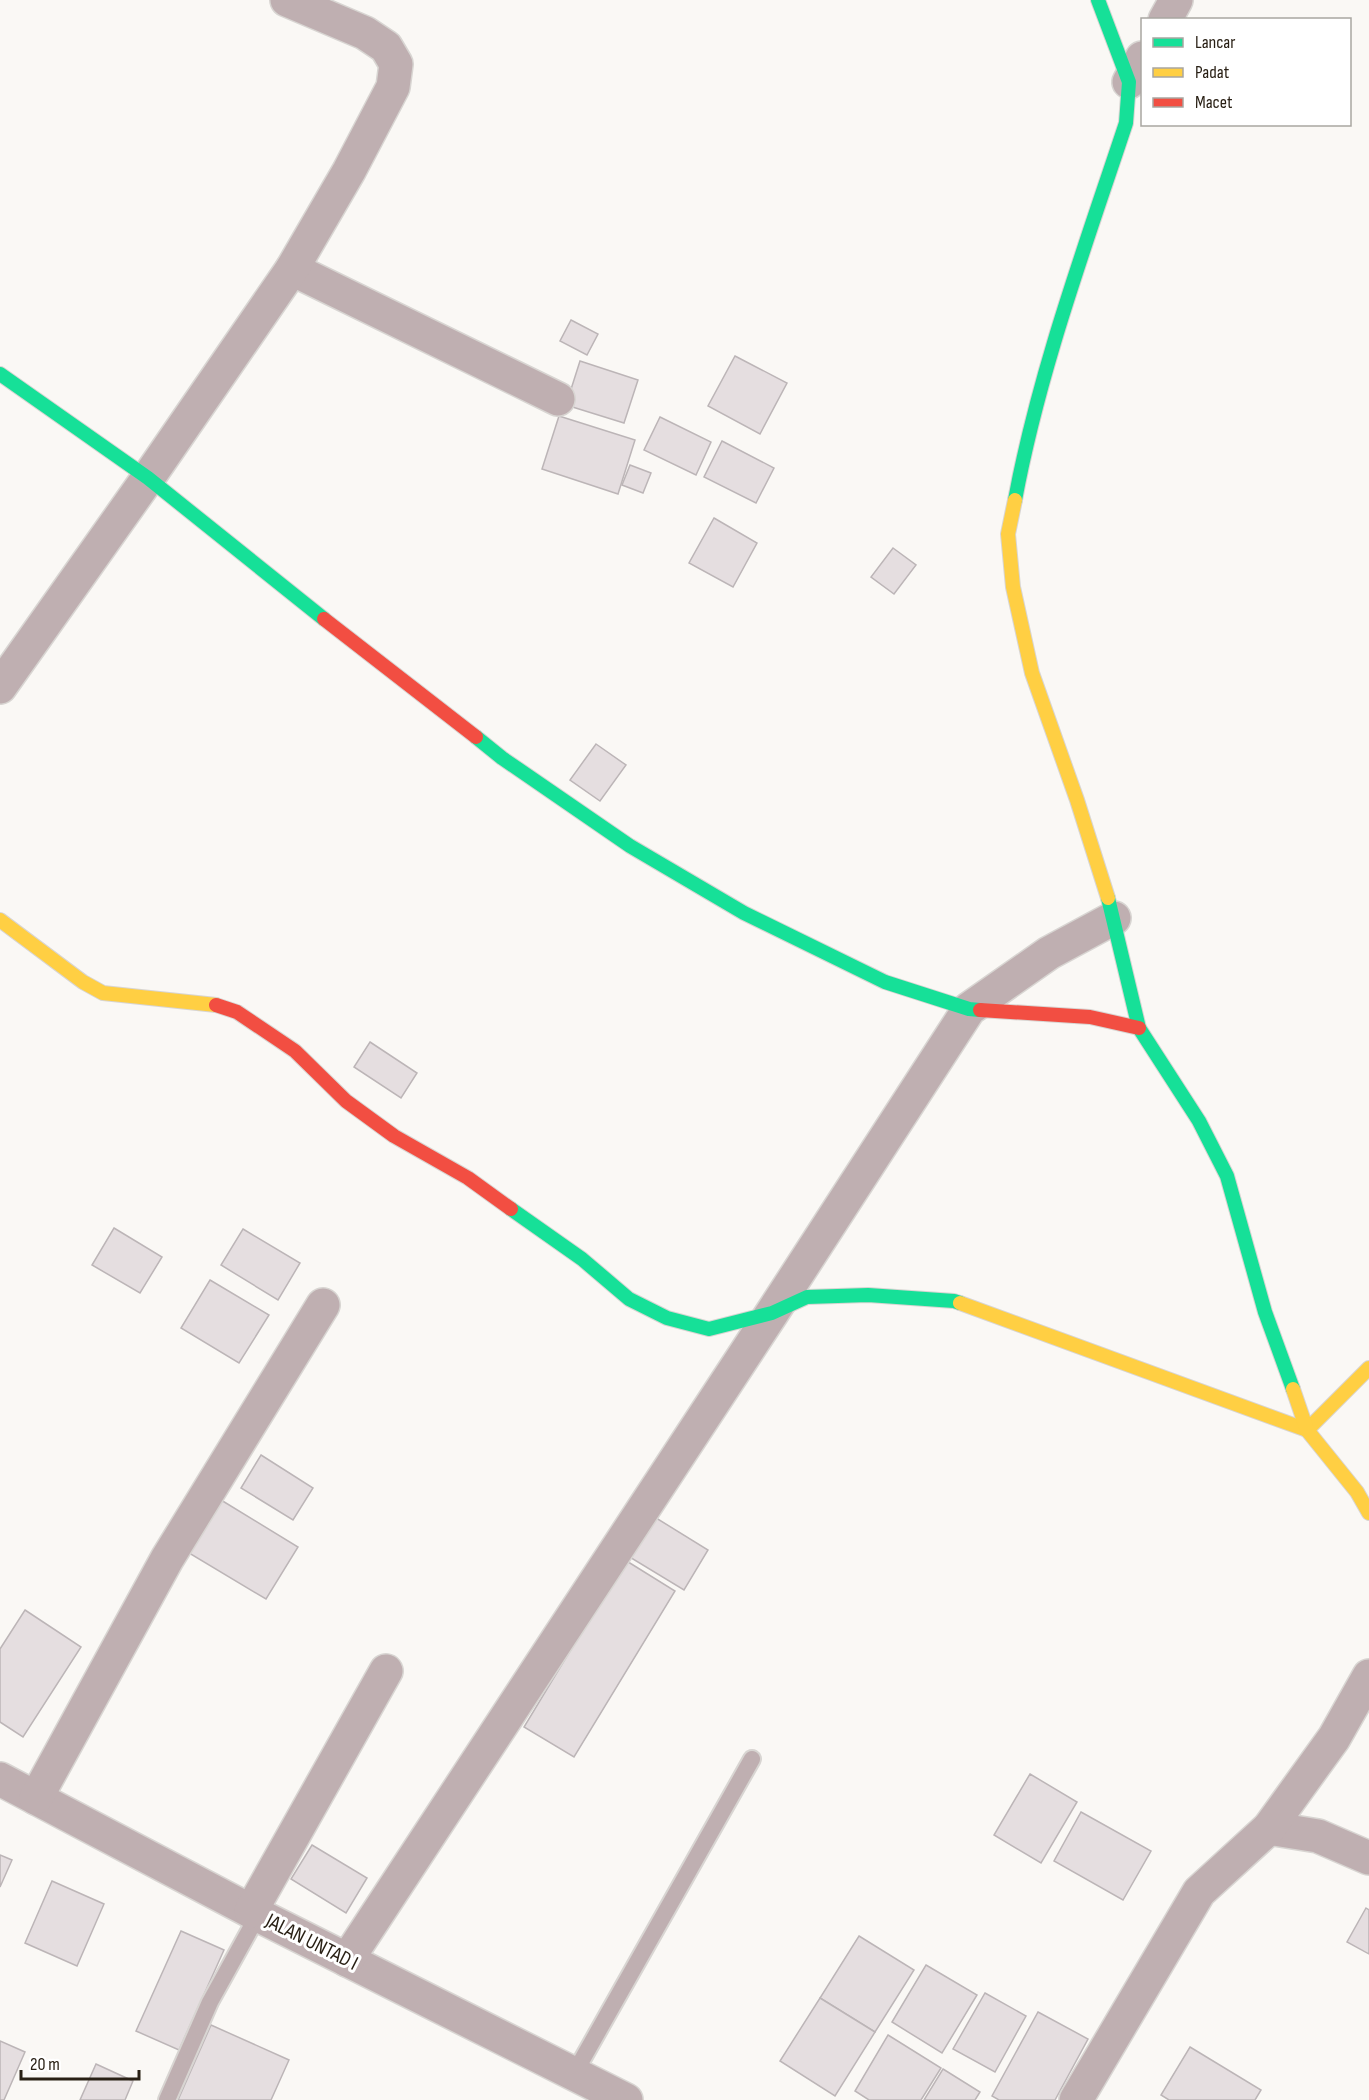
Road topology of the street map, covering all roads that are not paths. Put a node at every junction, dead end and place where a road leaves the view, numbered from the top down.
1 (287, 0) edge
2 (1098, 0) edge
3 (1176, 0) edge
4 (1166, 18) edge
5 (1136, 70) edge
6 (292, 269) junction
7 (0, 374) edge
8 (558, 399) dead end
9 (148, 478) junction
10 (0, 687) edge
11 (1114, 918) junction
12 (0, 920) edge
13 (969, 1009) junction
14 (1139, 1028) junction
15 (323, 1305) dead end
16 (772, 1313) junction
17 (1369, 1368) edge
18 (1307, 1431) junction
19 (1369, 1513) edge
20 (386, 1671) dead end
21 (1369, 1676) edge
22 (752, 1759) dead end
23 (0, 1779) edge
24 (36, 1798) junction
25 (1269, 1828) junction
26 (1369, 1858) edge
27 (255, 1913) junction
28 (347, 1960) junction
29 (573, 2074) junction
30 (166, 2100) edge
31 (626, 2100) edge
32 (1076, 2100) edge

1 - 6 street
2 - 5 street
3 - 4 street
5 - 11 street
6 - 8 street
6 - 9 street
7 - 9 street
9 - 10 street
9 - 13 street
11 - 13 street
11 - 14 street
12 - 16 street
13 - 14 street
13 - 16 street
14 - 18 street
15 - 24 street
16 - 18 street
16 - 28 street
17 - 18 street
18 - 19 street
20 - 27 street
21 - 25 street
22 - 29 lane
23 - 24 street, JALAN UNTAD I
24 - 27 street, JALAN UNTAD I
25 - 26 street
25 - 32 street
27 - 28 street, JALAN UNTAD I
27 - 30 lane
28 - 29 street, JALAN UNTAD I
29 - 31 street, JALAN UNTAD I

